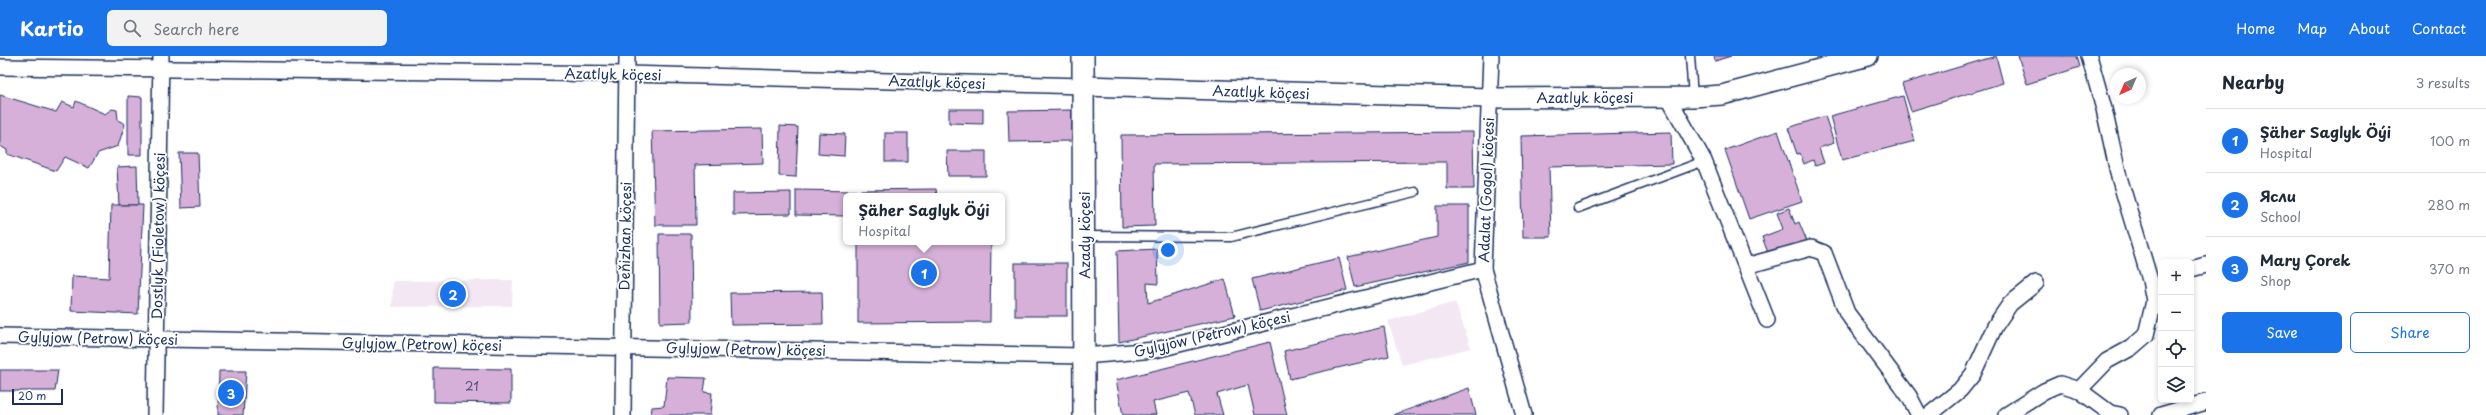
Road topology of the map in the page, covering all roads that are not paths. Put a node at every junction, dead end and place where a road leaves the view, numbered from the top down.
1 (627, 56) edge
2 (1083, 56) edge
3 (1492, 56) edge
4 (1690, 56) edge
5 (1868, 56) edge
6 (2089, 56) edge
7 (161, 62) edge
8 (0, 67) edge
9 (627, 74) junction
10 (1084, 86) junction
11 (1693, 96) junction
12 (1668, 97) junction
13 (1489, 98) junction
14 (1704, 161) junction
15 (1415, 192) dead end
16 (1578, 208) dead end
17 (1084, 236) junction
18 (2206, 265) edge
19 (1746, 266) junction
20 (2194, 268) edge
21 (1483, 269) junction
22 (2156, 279) edge
23 (2036, 283) dead end
24 (1767, 320) dead end
25 (0, 336) edge
26 (156, 340) junction
27 (624, 347) junction
28 (1084, 356) junction
29 (2079, 390) junction
30 (2206, 402) edge
31 (155, 415) edge
32 (623, 415) edge
33 (1084, 415) edge
34 (1524, 415) edge
35 (1919, 415) edge
36 (1929, 415) edge
37 (2006, 415) edge
38 (2120, 415) edge
39 (2162, 415) edge

1 - 9 street, Deňizhan köçesi
2 - 10 main road, Azady köçesi
3 - 13 street, Adalat (Gogol) köçesi
4 - 11 lane
5 - 11 street, Azatlyk köçesi
6 - 22 street
7 - 8 street, Azatlyk köçesi
7 - 9 street, Azatlyk köçesi
7 - 26 street, Dostlyk (Fioletow) köçesi
9 - 10 street, Azatlyk köçesi
9 - 27 street, Deňizhan köçesi
10 - 13 street, Azatlyk köçesi
10 - 17 main road, Azady köçesi
11 - 12 street, Azatlyk köçesi
12 - 13 street, Azatlyk köçesi
12 - 14 street
13 - 21 street, Adalat (Gogol) köçesi
14 - 16 lane
14 - 19 street
15 - 17 lane
17 - 28 main road, Azady köçesi
18 - 20 street
19 - 24 street
19 - 35 street
21 - 28 street, Gylyjow (Petrow) köçesi
21 - 34 street, Adalat (Gogol) köçesi
22 - 29 street
23 - 36 street
25 - 26 street, Gylyjow (Petrow) köçesi
26 - 27 street, Gylyjow (Petrow) köçesi
26 - 31 street, Dostlyk (Fioletow) köçesi
27 - 28 street, Gylyjow (Petrow) köçesi
27 - 32 street, Deňizhan köçesi
28 - 33 main road, Azady köçesi
29 - 37 street
29 - 38 street
30 - 39 street

